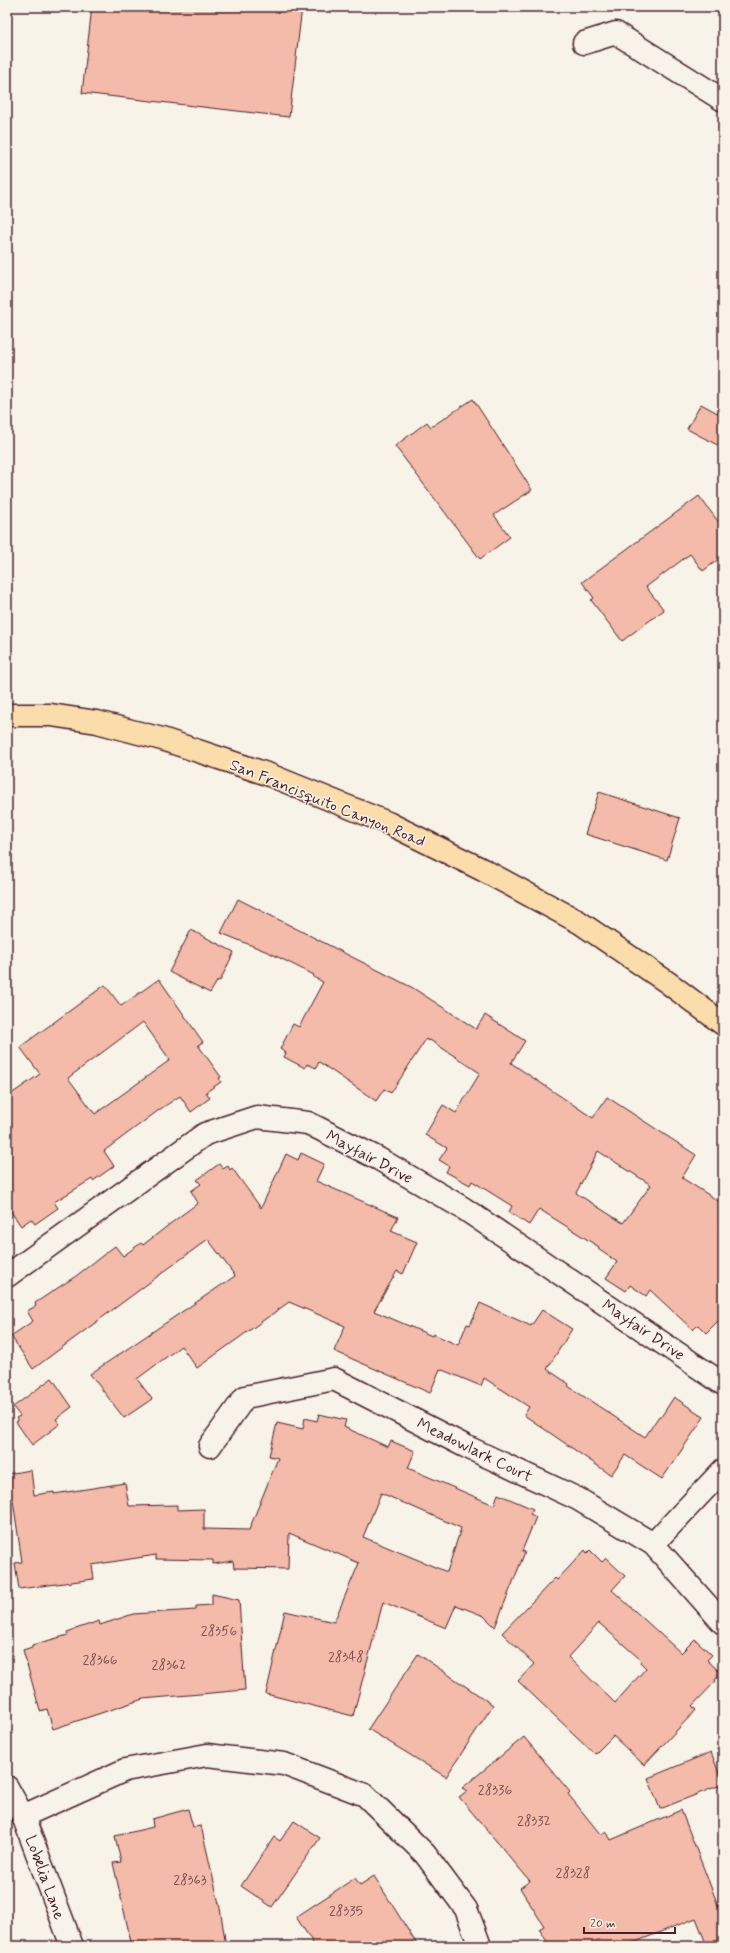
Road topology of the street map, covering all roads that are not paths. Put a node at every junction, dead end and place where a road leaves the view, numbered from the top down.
1 (584, 43) dead end
2 (723, 100) edge
3 (7, 715) edge
4 (723, 1024) edge
5 (7, 1276) edge
6 (723, 1384) edge
7 (210, 1446) dead end
8 (723, 1470) edge
9 (653, 1544) junction
10 (723, 1623) edge
11 (7, 1787) edge
12 (23, 1816) junction
13 (72, 1946) edge
14 (480, 1946) edge

1 - 2 street
3 - 4 main road, San Francisquito Canyon Road
5 - 6 street, Mayfair Drive
7 - 9 street, Meadowlark Court
8 - 9 street
9 - 10 street, Meadowlark Court
11 - 12 street, Lobelia Lane
12 - 13 street, Lobelia Lane
12 - 14 street

